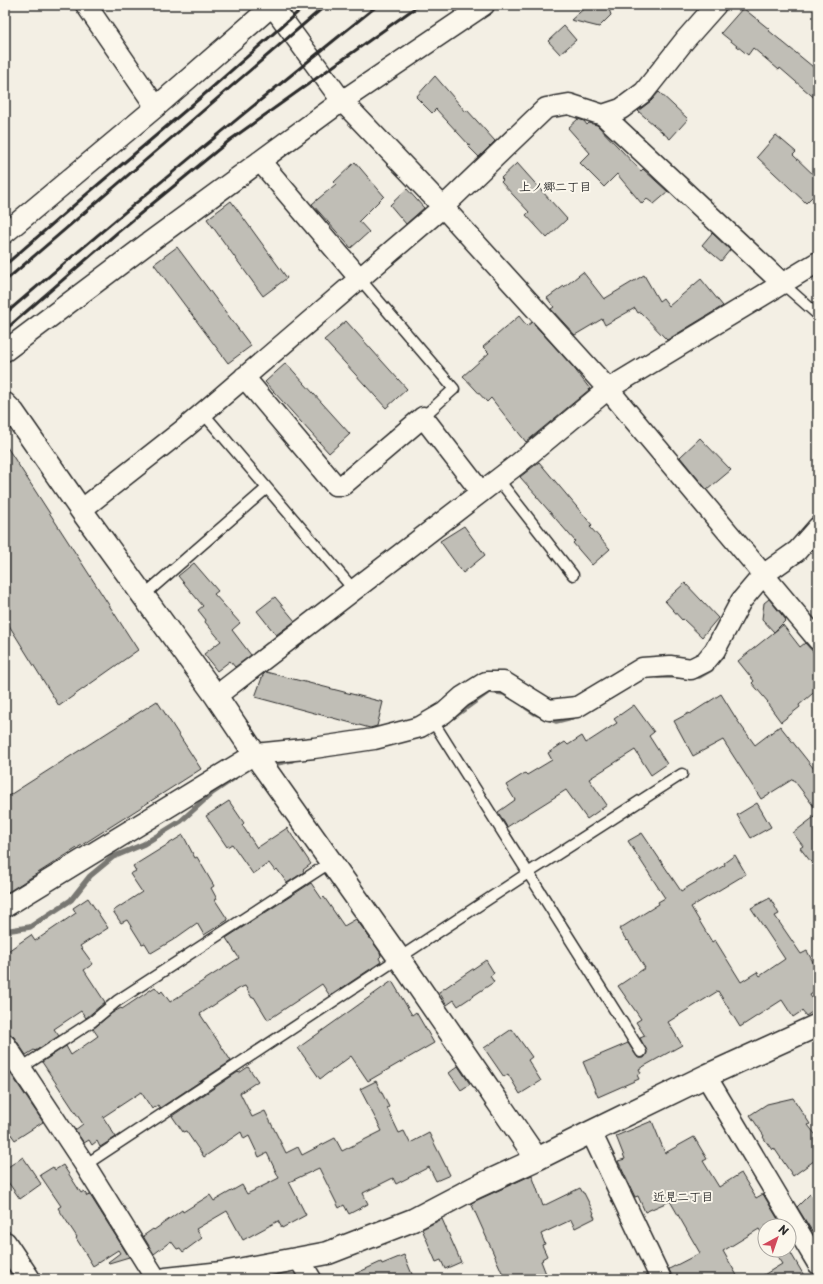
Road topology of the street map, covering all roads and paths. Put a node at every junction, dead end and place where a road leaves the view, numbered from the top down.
1 (86, 5) edge
2 (273, 5) edge
3 (484, 5) edge
4 (716, 5) edge
5 (342, 101) junction
6 (156, 107) junction
7 (603, 115) junction
8 (260, 161) junction
9 (443, 207) junction
10 (5, 233) edge
11 (818, 262) edge
12 (360, 279) junction
13 (783, 284) junction
14 (818, 315) edge
15 (5, 351) edge
16 (244, 377) junction
17 (608, 389) junction
18 (5, 404) edge
19 (203, 413) junction
20 (423, 417) junction
21 (498, 479) junction
22 (267, 488) junction
23 (481, 492) junction
24 (81, 510) junction
25 (818, 528) edge
26 (574, 575) dead end
27 (763, 575) junction
28 (354, 590) junction
29 (142, 596) junction
30 (818, 640) edge
31 (216, 696) junction
32 (432, 720) junction
33 (254, 754) junction
34 (682, 774) dead end
35 (331, 862) junction
36 (528, 873) junction
37 (5, 907) edge
38 (400, 958) junction
39 (818, 1025) edge
40 (5, 1044) edge
41 (642, 1052) dead end
42 (21, 1068) junction
43 (706, 1076) junction
44 (590, 1132) junction
45 (538, 1160) junction
46 (85, 1165) junction
47 (5, 1243) edge
48 (299, 1259) junction
49 (818, 1264) edge
50 (29, 1279) edge
51 (156, 1279) edge
52 (166, 1279) edge
53 (311, 1279) edge
54 (661, 1279) edge

1 - 6 street
2 - 5 street
2 - 6 street
3 - 5 street
4 - 7 street
5 - 8 street
5 - 9 street
6 - 10 street
7 - 9 street
7 - 13 street
8 - 12 street
8 - 15 street
9 - 12 street
9 - 17 street
11 - 13 street
12 - 16 street
12 - 20 lane
13 - 14 lane
13 - 17 street
16 - 19 street
16 - 20 street
17 - 21 street
17 - 27 street
18 - 24 street
19 - 22 lane
19 - 24 street
20 - 23 street
21 - 23 street
21 - 26 lane
22 - 28 lane
22 - 29 lane
23 - 28 street
24 - 29 street
25 - 27 street
27 - 30 street
27 - 32 street
28 - 31 street
29 - 31 street
31 - 33 street
32 - 33 street
32 - 36 lane
33 - 35 street
33 - 37 street
34 - 36 lane
35 - 38 street
35 - 42 lane
36 - 38 lane
36 - 41 lane
38 - 45 street
38 - 46 lane
39 - 43 street
40 - 42 street
42 - 46 street
43 - 44 street
43 - 49 street
44 - 45 street
44 - 54 street
45 - 48 street
46 - 51 street
47 - 50 street
48 - 52 street
48 - 53 street

